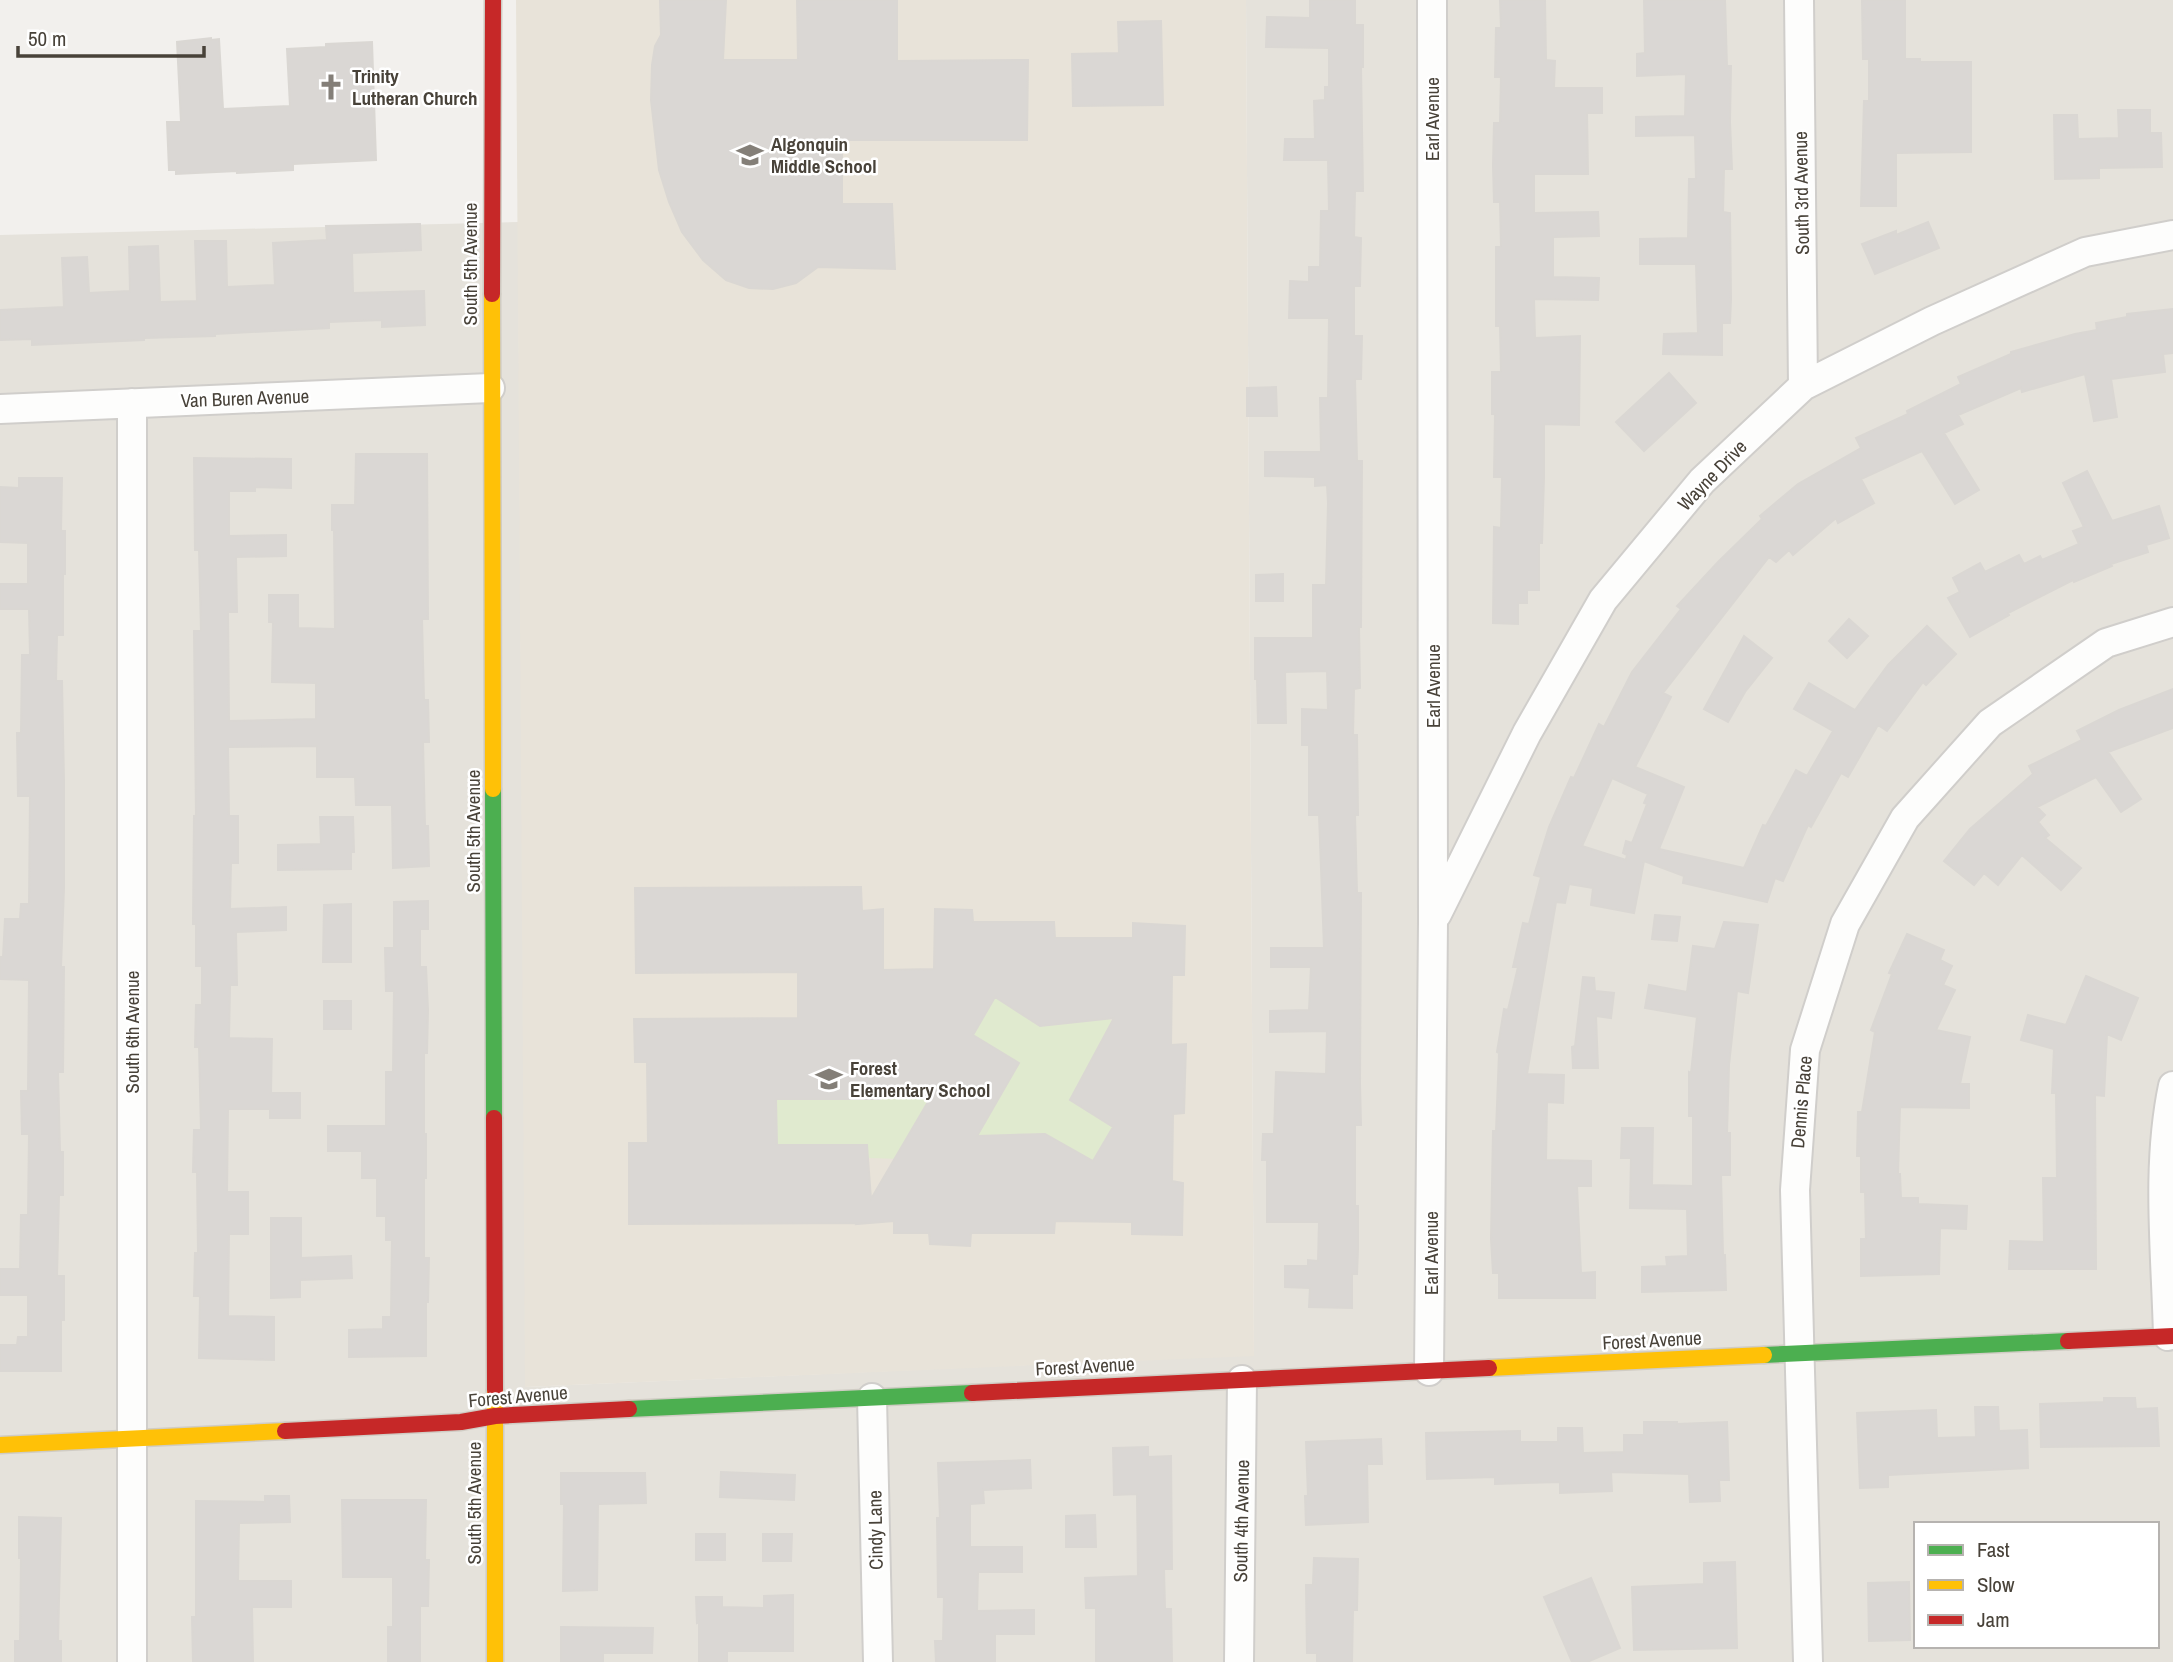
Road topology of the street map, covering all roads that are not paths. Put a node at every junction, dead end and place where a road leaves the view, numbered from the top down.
1 (493, 0) edge
2 (1432, 0) edge
3 (1799, 0) edge
4 (2173, 235) edge
5 (1803, 386) junction
6 (491, 388) junction
7 (132, 402) junction
8 (0, 409) edge
9 (2173, 622) edge
10 (1433, 921) junction
11 (2173, 1086) edge
12 (2171, 1336) edge
13 (1798, 1353) junction
14 (1429, 1371) junction
15 (1242, 1380) junction
16 (872, 1398) junction
17 (495, 1416) junction
18 (133, 1439) junction
19 (0, 1445) edge
20 (132, 1662) edge
21 (495, 1662) edge
22 (878, 1662) edge
23 (1239, 1662) edge
24 (1808, 1662) edge

1 - 6 street, South 5th Avenue
2 - 10 street, Earl Avenue
3 - 5 street, South 3rd Avenue
4 - 5 street, Wayne Drive
5 - 10 street, Wayne Drive
6 - 7 street, Van Buren Avenue
6 - 17 street, South 5th Avenue
7 - 8 street, Van Buren Avenue
7 - 18 street, South 6th Avenue
9 - 13 street, Dennis Place
10 - 14 street, Earl Avenue
11 - 12 street
12 - 13 street, Forest Avenue
13 - 14 street, Forest Avenue
13 - 24 street, Dennis Place
14 - 15 street, Forest Avenue
15 - 16 street, Forest Avenue
15 - 23 street, South 4th Avenue
16 - 17 street, Forest Avenue
16 - 22 street, Cindy Lane
17 - 18 street, Forest Avenue
17 - 21 street, South 5th Avenue
18 - 19 street, Forest Avenue
18 - 20 street, South 6th Avenue

